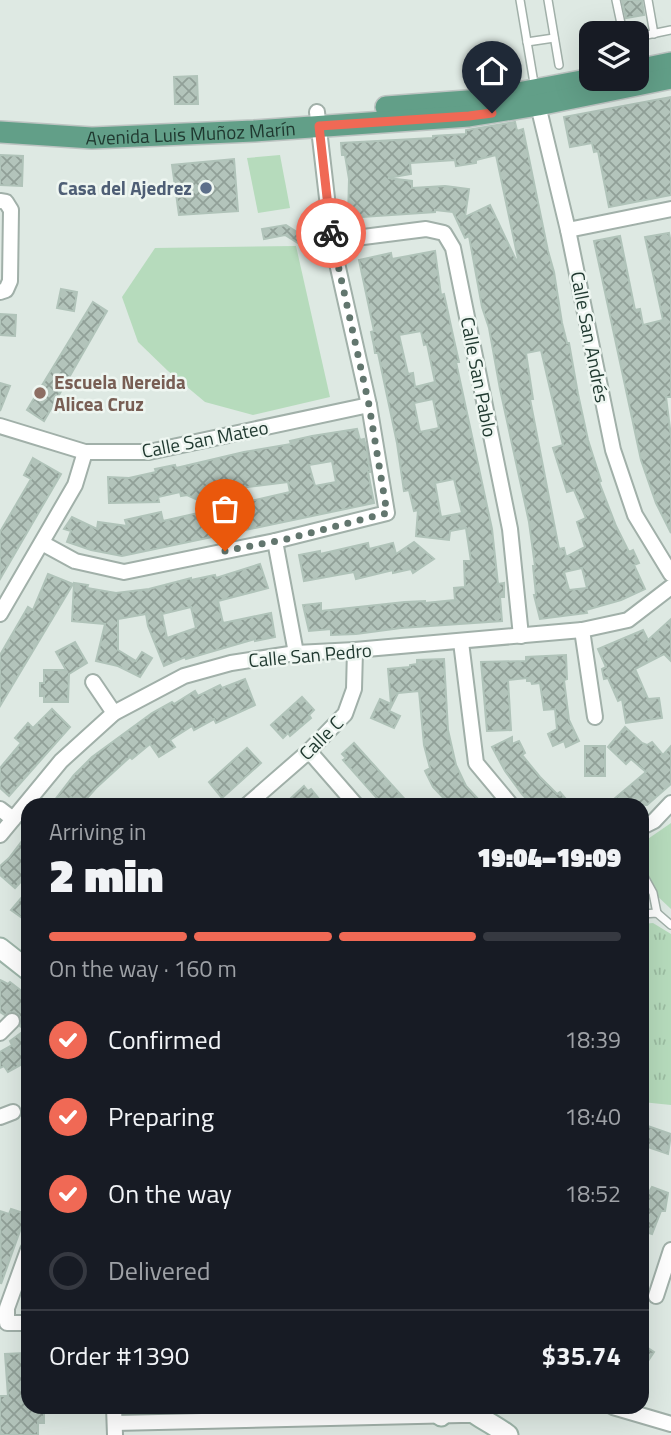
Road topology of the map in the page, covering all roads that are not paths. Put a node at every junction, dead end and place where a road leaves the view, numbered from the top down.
1 (520, 0) edge
2 (548, 0) edge
3 (615, 0) edge
4 (648, 0) edge
5 (620, 21) edge
6 (671, 30) edge
7 (654, 34) junction
8 (649, 35) edge
9 (554, 38) junction
10 (527, 42) junction
11 (671, 63) edge
12 (559, 65) dead end
13 (649, 68) edge
14 (671, 78) edge
15 (579, 83) edge
16 (536, 97) junction
17 (0, 119) edge
18 (318, 119) junction
19 (59, 129) junction
20 (0, 132) edge
21 (0, 201) edge
22 (671, 209) edge
23 (568, 230) junction
24 (332, 241) junction
25 (0, 292) edge
26 (369, 405) junction
27 (0, 426) edge
28 (85, 452) junction
29 (275, 541) junction
30 (42, 543) junction
31 (671, 574) edge
32 (671, 587) edge
33 (0, 614) edge
34 (582, 630) junction
35 (521, 636) junction
36 (461, 642) junction
37 (355, 650) junction
38 (296, 653) junction
39 (93, 682) dead end
40 (114, 713) junction
41 (595, 717) dead end
42 (309, 751) junction
43 (31, 798) edge
44 (255, 798) edge
45 (350, 798) edge
46 (505, 798) edge
47 (671, 803) edge
48 (0, 809) edge
49 (21, 810) edge
50 (13, 820) junction
51 (649, 824) edge
52 (0, 835) edge
53 (649, 886) edge
54 (657, 913) junction
55 (649, 914) edge
56 (671, 925) edge
57 (0, 948) edge
58 (21, 964) edge
59 (12, 1021) dead end
60 (0, 1033) edge
61 (671, 1251) edge
62 (21, 1269) edge
63 (656, 1296) dead end
64 (21, 1323) edge
65 (409, 1414) edge
66 (469, 1414) edge
67 (473, 1414) edge
68 (637, 1414) edge
69 (671, 1424) edge
70 (115, 1429) edge
71 (475, 1435) edge
72 (508, 1435) edge

1 - 10 lane
2 - 9 lane
3 - 5 lane
4 - 7 lane
6 - 7 lane
7 - 8 lane
9 - 10 lane
9 - 12 lane
10 - 16 lane
11 - 13 main road
14 - 16 main road, Avenida Luis Muñoz Marín
15 - 16 main road, Avenida Luis Muñoz Marín
16 - 18 main road, Avenida Luis Muñoz Marín
16 - 23 street, Calle San Andrés
17 - 19 main road, Avenida Luis Muñoz Marín
18 - 19 main road, Avenida Luis Muñoz Marín
18 - 24 street
19 - 20 main road, Avenida Luis Muñoz Marín
21 - 25 street
22 - 23 street
23 - 31 street, Calle San Andrés
24 - 26 street
24 - 35 street, Calle San Pablo
26 - 28 street, Calle San Mateo
26 - 29 street
27 - 28 street, Calle San Mateo
28 - 30 street
29 - 30 street
29 - 38 street
30 - 33 street
32 - 34 street, Calle San Pedro
34 - 35 street, Calle San Pedro
34 - 41 street
35 - 36 street, Calle San Pedro
36 - 37 street, Calle San Pedro
36 - 46 street
37 - 38 street, Calle San Pedro
37 - 42 street, Calle C
38 - 40 street, Calle San Pedro
39 - 40 street
40 - 43 street, Calle San Pedro
42 - 44 street, Calle C
42 - 45 street
47 - 51 street
48 - 50 street
49 - 50 street, Calle San Pedro
50 - 52 street, Calle San Pedro
53 - 54 lane
54 - 55 lane
54 - 56 lane
57 - 58 street
59 - 60 street
61 - 63 street
62 - 64 street
65 - 70 street
66 - 71 street
67 - 72 street
68 - 69 street

